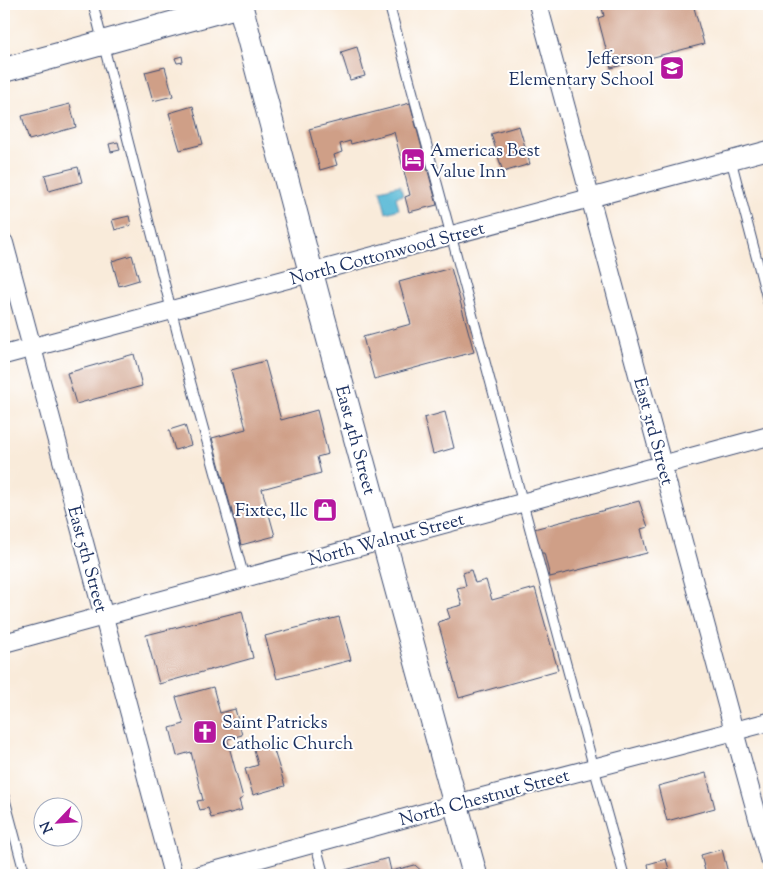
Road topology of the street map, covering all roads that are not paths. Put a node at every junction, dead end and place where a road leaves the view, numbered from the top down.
1 (92, 4) edge
2 (242, 4) edge
3 (389, 4) edge
4 (538, 4) edge
5 (103, 43) junction
6 (4, 70) edge
7 (769, 150) edge
8 (731, 160) junction
9 (591, 198) junction
10 (451, 236) junction
11 (4, 243) edge
12 (311, 273) junction
13 (769, 306) edge
14 (172, 311) junction
15 (32, 348) junction
16 (4, 355) edge
17 (769, 436) edge
18 (663, 465) junction
19 (523, 503) junction
20 (383, 540) junction
21 (244, 577) junction
22 (103, 615) junction
23 (4, 643) edge
24 (769, 722) edge
25 (734, 731) junction
26 (594, 768) junction
27 (4, 796) edge
28 (456, 804) junction
29 (315, 843) junction
30 (769, 858) edge
31 (25, 875) edge
32 (173, 875) edge
33 (200, 875) edge
34 (324, 875) edge
35 (475, 875) edge
36 (624, 875) edge

1 - 5 lane
2 - 5 main road
2 - 12 main road, East 4th Street
3 - 10 lane
4 - 9 street, East 3rd Street
5 - 6 main road
5 - 14 lane
7 - 8 street, North Cottonwood Street
8 - 9 street, North Cottonwood Street
8 - 13 lane
9 - 10 street, North Cottonwood Street
9 - 18 street, East 3rd Street
10 - 12 street, North Cottonwood Street
10 - 19 lane
11 - 15 street, East 5th Street
12 - 14 street, North Cottonwood Street
12 - 20 main road, East 4th Street
14 - 15 street, North Cottonwood Street
14 - 21 lane
15 - 16 street, North Cottonwood Street
15 - 22 street, East 5th Street
17 - 18 street, North Walnut Street
18 - 19 street, North Walnut Street
18 - 25 street, East 3rd Street
19 - 20 street, North Walnut Street
19 - 26 lane
20 - 21 street, North Walnut Street
20 - 28 main road, East 4th Street
21 - 22 street, North Walnut Street
22 - 23 street, North Walnut Street
22 - 32 street, East 5th Street
24 - 25 street, North Chestnut Street
25 - 26 street, North Chestnut Street
25 - 30 street, East 3rd Street
26 - 28 street, North Chestnut Street
26 - 36 lane
27 - 31 lane
28 - 29 street, North Chestnut Street
28 - 35 main road, East 4th Street
29 - 33 street, North Chestnut Street
29 - 34 lane

